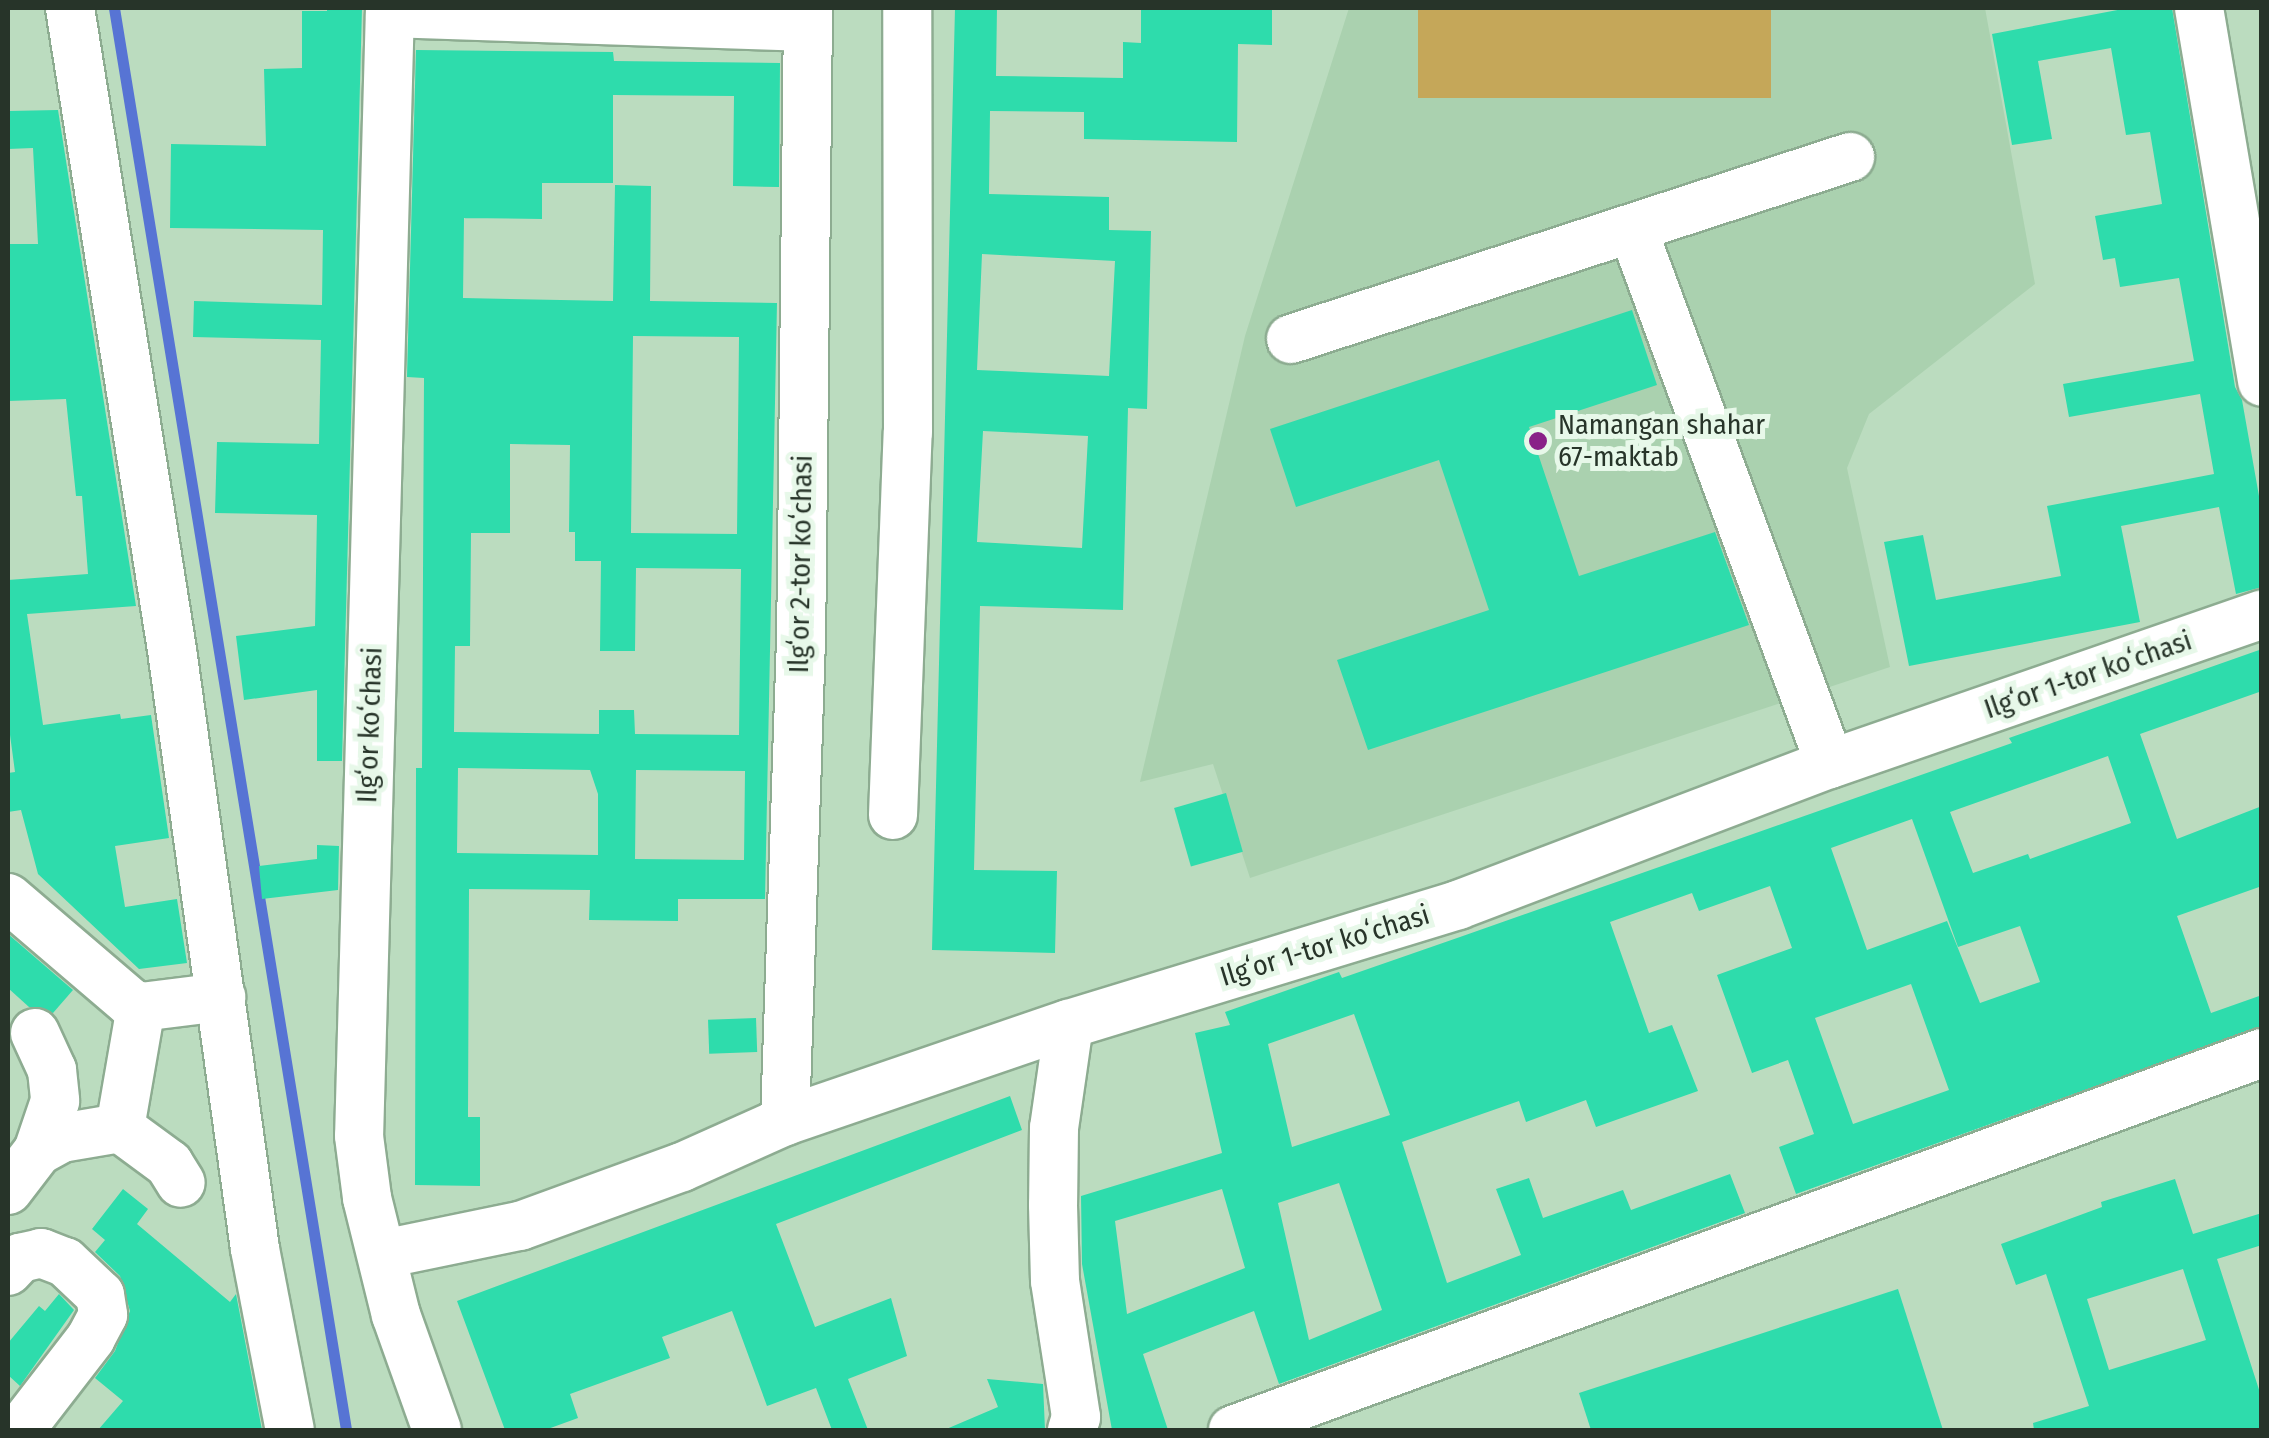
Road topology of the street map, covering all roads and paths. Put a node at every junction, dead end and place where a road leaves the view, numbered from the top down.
1 (70, 8) edge
2 (907, 8) edge
3 (2199, 8) edge
4 (390, 10) edge
5 (808, 18) edge
6 (1850, 157) dead end
7 (1632, 230) junction
8 (1291, 340) dead end
9 (2262, 382) edge
10 (2262, 614) edge
11 (1830, 764) junction
12 (893, 815) dead end
13 (8, 898) edge
14 (221, 997) junction
15 (142, 1007) junction
16 (1069, 1024) junction
17 (34, 1033) dead end
18 (2262, 1053) edge
19 (786, 1121) junction
20 (120, 1128) junction
21 (38, 1151) junction
22 (181, 1183) dead end
23 (8, 1190) edge
24 (383, 1254) junction
25 (8, 1271) edge
26 (8, 1420) edge
27 (12, 1430) edge
28 (20, 1430) edge
29 (290, 1430) edge
30 (437, 1430) edge
31 (1072, 1430) edge
32 (1233, 1430) edge

1 - 14 street
2 - 12 street
3 - 9 street
4 - 5 street
4 - 24 street, Ilgʻor koʻchasi
5 - 19 street, Ilgʻor 2-tor koʻchasi
6 - 7 street
7 - 8 street
7 - 11 street
10 - 11 street, Ilgʻor 1-tor koʻchasi
11 - 16 street, Ilgʻor 1-tor koʻchasi
13 - 15 street
14 - 15 street
14 - 29 street
15 - 20 street
16 - 19 street, Ilgʻor 1-tor koʻchasi
16 - 31 street
17 - 21 street
18 - 32 street
19 - 24 street, Ilgʻor 1-tor koʻchasi
20 - 21 street
20 - 22 street
21 - 23 street
24 - 30 street, Ilgʻor koʻchasi
25 - 28 street
26 - 27 street

